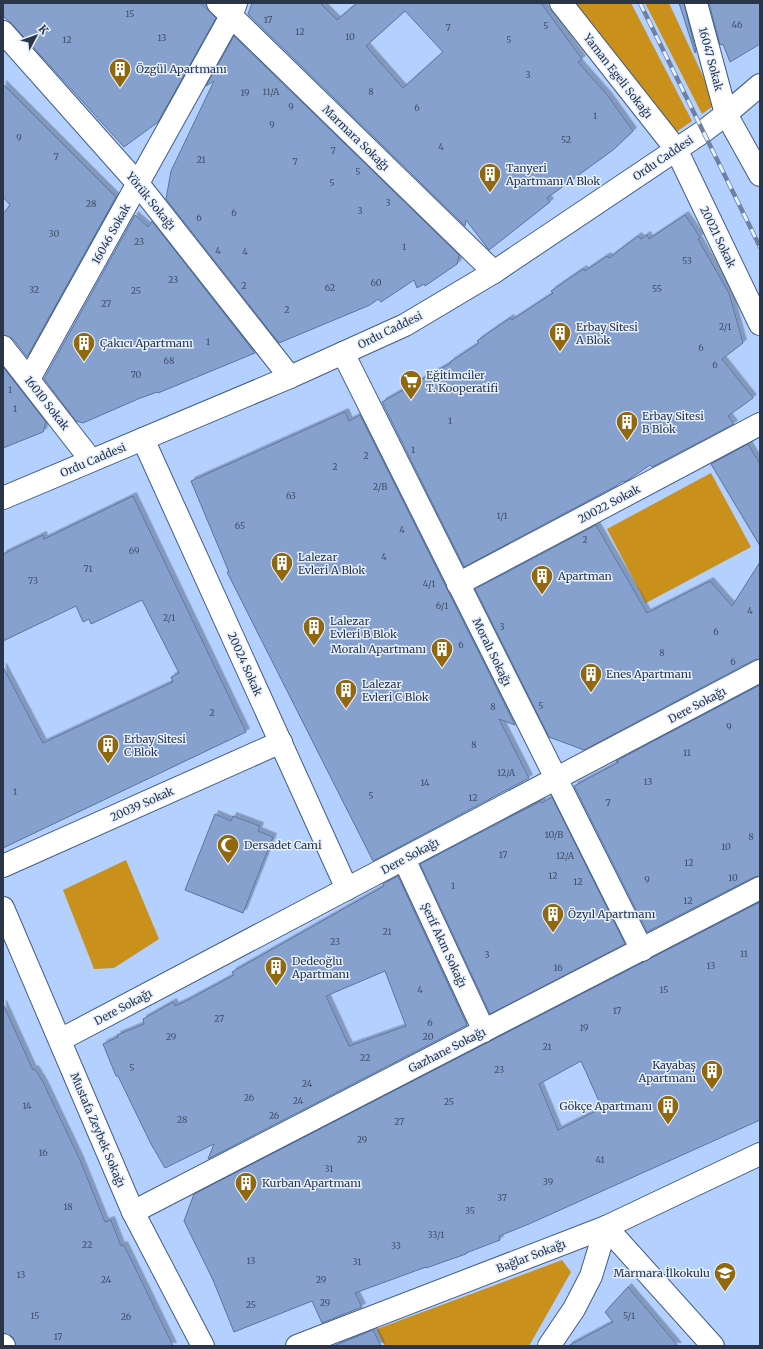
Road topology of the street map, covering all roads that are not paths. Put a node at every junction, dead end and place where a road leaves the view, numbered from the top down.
1 (561, 3) edge
2 (696, 3) edge
3 (228, 7) edge
4 (3, 32) edge
5 (760, 85) edge
6 (726, 114) junction
7 (676, 149) junction
8 (760, 175) edge
9 (139, 185) junction
10 (494, 272) junction
11 (760, 324) edge
12 (3, 347) edge
13 (343, 353) junction
14 (290, 377) junction
15 (29, 379) junction
16 (760, 424) edge
17 (144, 439) junction
18 (91, 460) junction
19 (3, 498) edge
20 (458, 584) junction
21 (760, 671) edge
22 (280, 742) junction
23 (555, 779) junction
24 (404, 859) junction
25 (3, 866) edge
26 (760, 888) edge
27 (347, 889) junction
28 (3, 908) edge
29 (642, 950) junction
30 (484, 1031) junction
31 (60, 1040) junction
32 (760, 1154) edge
33 (133, 1212) junction
34 (606, 1228) junction
35 (203, 1346) edge
36 (297, 1346) edge
37 (549, 1346) edge
38 (713, 1346) edge

1 - 7 street, Yaman Egeli Sokağı
2 - 6 street, 16047 Sokak
3 - 9 street, 16046 Sokak
3 - 10 street, Marmara Sokağı
4 - 9 street, Yörük Sokağı
5 - 6 street, Ordu Caddesi
6 - 7 street, Ordu Caddesi
6 - 8 street, 16047 Sokak
7 - 10 street, Ordu Caddesi
7 - 11 street, 20021 Sokak
9 - 14 street, Yörük Sokağı
9 - 15 street, 16046 Sokak
10 - 13 street, Ordu Caddesi
12 - 15 street, 16010 Sokak
13 - 14 street, Ordu Caddesi
13 - 20 street, Moralı Sokağı
14 - 17 street, Ordu Caddesi
15 - 18 street, 16010 Sokak
16 - 20 street, 20022 Sokak
17 - 18 street, Ordu Caddesi
17 - 22 street, 20024 Sokak
18 - 19 street, Ordu Caddesi
20 - 23 street, Moralı Sokağı
21 - 23 street, Dere Sokağı
22 - 25 street, 20039 Sokak
22 - 27 street, 20024 Sokak
23 - 24 street, Dere Sokağı
23 - 29 street, Moralı Sokağı
24 - 27 street, Dere Sokağı
24 - 30 street, Şerif Akın Sokağı
26 - 29 street, Gazhane Sokağı
27 - 31 street, Dere Sokağı
28 - 31 street, Mustafa Zeybek Sokağı
29 - 30 street, Gazhane Sokağı
30 - 33 street, Gazhane Sokağı
31 - 33 street, Mustafa Zeybek Sokağı
32 - 34 street, Bağlar Sokağı
33 - 35 street, Mustafa Zeybek Sokağı
34 - 36 street, Bağlar Sokağı
34 - 37 street
34 - 38 street

